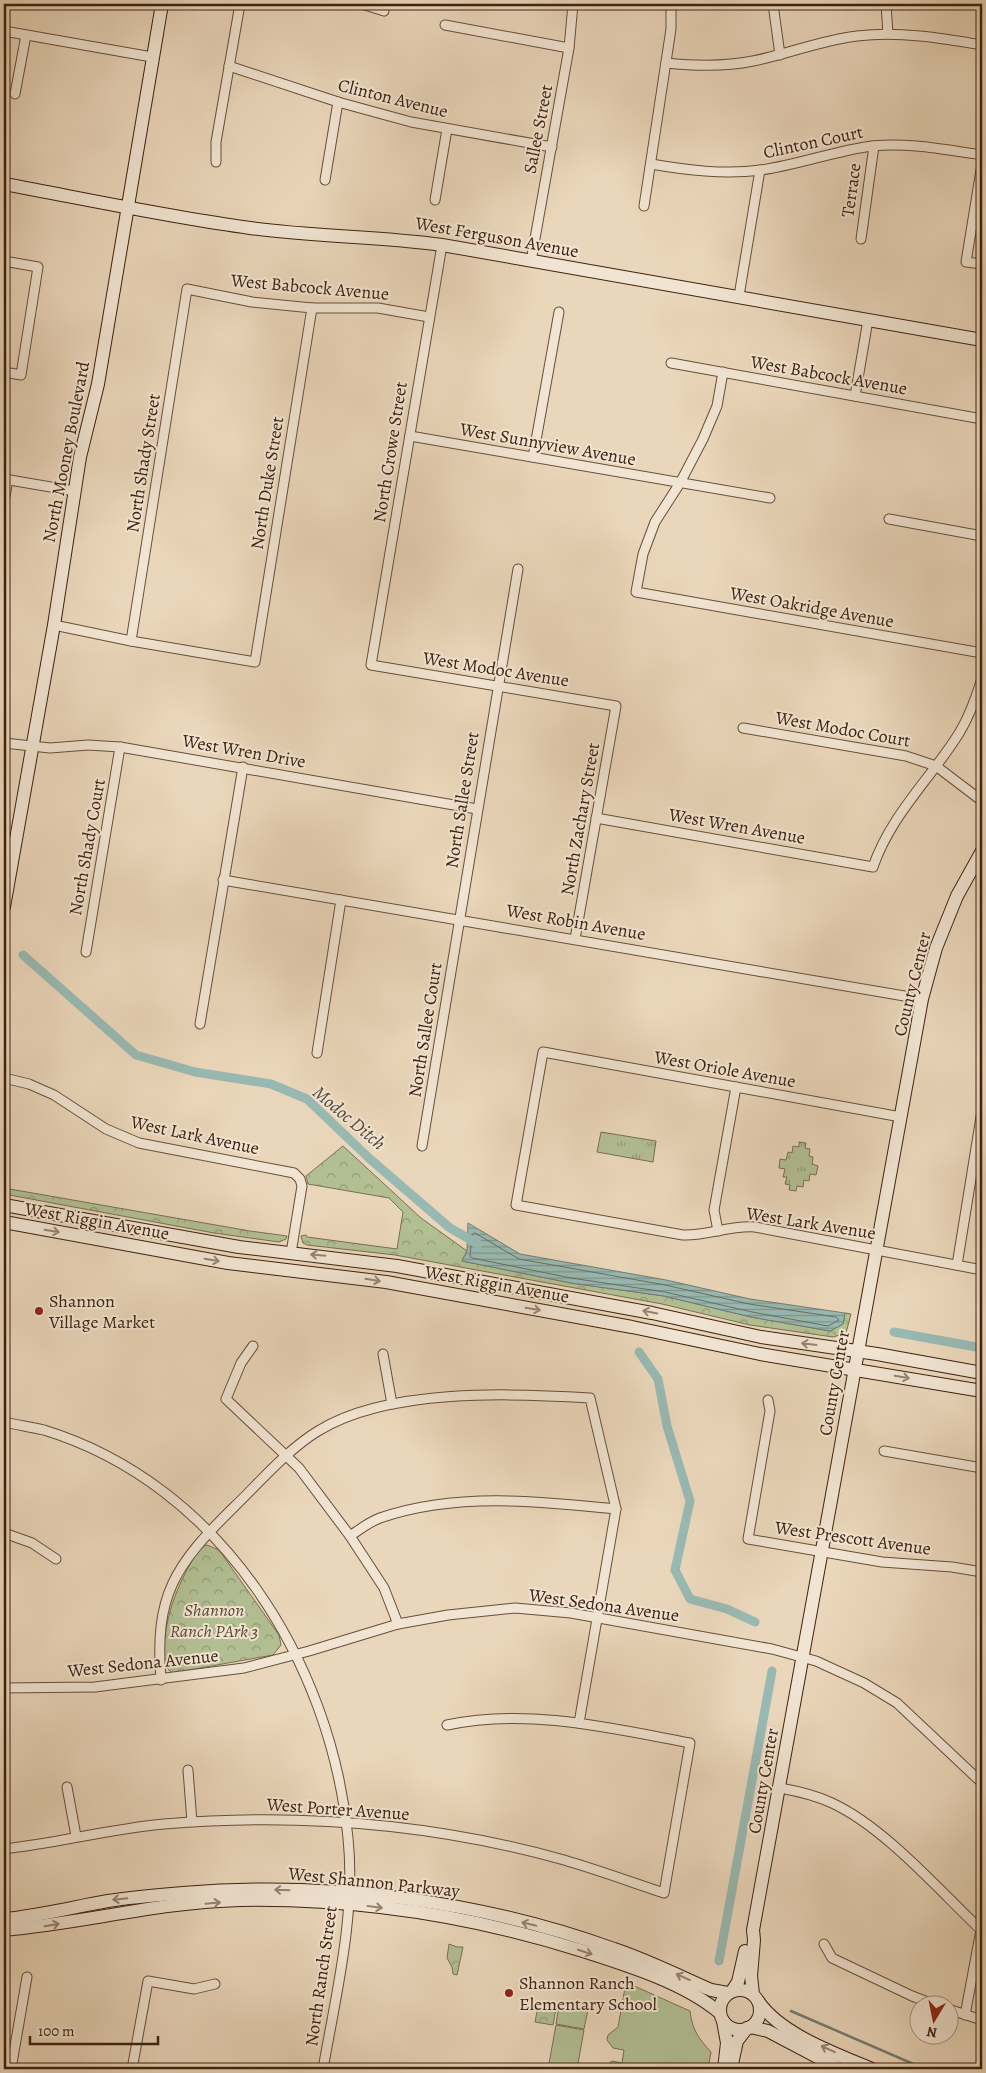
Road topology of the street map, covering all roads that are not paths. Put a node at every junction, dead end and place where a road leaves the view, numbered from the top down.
1 (162, 4) edge
2 (240, 4) edge
3 (362, 4) edge
4 (573, 4) edge
5 (671, 4) edge
6 (773, 4) edge
7 (886, 4) edge
8 (384, 11) dead end
9 (445, 25) dead end
10 (4, 31) edge
11 (888, 34) junction
12 (26, 35) junction
13 (982, 45) edge
14 (569, 48) junction
15 (780, 54) junction
16 (152, 57) junction
17 (666, 63) junction
18 (229, 66) junction
19 (15, 94) dead end
20 (338, 102) junction
21 (447, 129) junction
22 (874, 146) junction
23 (552, 147) junction
24 (982, 155) edge
25 (216, 162) dead end
26 (651, 164) junction
27 (982, 164) edge
28 (760, 170) junction
29 (325, 180) dead end
30 (4, 184) edge
31 (435, 200) dead end
32 (644, 206) dead end
33 (128, 207) junction
34 (861, 238) dead end
35 (442, 245) junction
36 (4, 261) edge
37 (531, 261) junction
38 (982, 264) edge
39 (188, 289) joint
40 (739, 296) junction
41 (312, 308) junction
42 (559, 312) dead end
43 (429, 318) junction
44 (868, 320) junction
45 (982, 340) edge
46 (671, 363) dead end
47 (4, 372) edge
48 (723, 372) junction
49 (855, 396) junction
50 (982, 419) edge
51 (410, 436) junction
52 (533, 457) junction
53 (6, 479) edge
54 (680, 483) junction
55 (74, 491) junction
56 (770, 498) dead end
57 (4, 502) edge
58 (889, 519) dead end
59 (982, 536) edge
60 (518, 568) dead end
61 (54, 625) junction
62 (131, 641) junction
63 (982, 653) edge
64 (371, 665) joint
65 (982, 678) edge
66 (497, 686) junction
67 (616, 706) joint
68 (743, 728) dead end
69 (4, 743) edge
70 (32, 747) junction
71 (120, 747) junction
72 (936, 766) junction
73 (243, 768) junction
74 (982, 801) edge
75 (477, 809) junction
76 (596, 818) junction
77 (982, 851) edge
78 (223, 880) junction
79 (341, 900) junction
80 (4, 907) edge
81 (460, 919) junction
82 (575, 939) junction
83 (86, 952) dead end
84 (922, 999) junction
85 (200, 1024) dead end
86 (317, 1052) dead end
87 (4, 1078) edge
88 (736, 1088) junction
89 (982, 1111) edge
90 (902, 1117) junction
91 (980, 1140) edge
92 (422, 1146) dead end
93 (4, 1205) edge
94 (516, 1205) joint
95 (4, 1222) edge
96 (718, 1231) junction
97 (876, 1250) junction
98 (291, 1253) junction
99 (957, 1265) junction
100 (982, 1270) edge
101 (253, 1346) dead end
102 (858, 1351) junction
103 (383, 1354) dead end
104 (854, 1369) junction
105 (982, 1373) edge
106 (982, 1392) edge
107 (768, 1400) dead end
108 (392, 1404) junction
109 (4, 1422) edge
110 (884, 1451) dead end
111 (286, 1457) junction
112 (982, 1468) edge
113 (616, 1509) junction
114 (4, 1532) edge
115 (209, 1532) junction
116 (350, 1536) junction
117 (822, 1551) junction
118 (56, 1559) dead end
119 (982, 1572) edge
120 (596, 1618) junction
121 (398, 1624) junction
122 (296, 1655) junction
123 (803, 1656) junction
124 (162, 1680) junction
125 (4, 1688) edge
126 (579, 1723) junction
127 (446, 1725) dead end
128 (188, 1770) dead end
129 (982, 1783) edge
130 (67, 1787) dead end
131 (780, 1788) junction
132 (192, 1822) junction
133 (346, 1823) junction
134 (76, 1836) junction
135 (4, 1849) edge
136 (348, 1899) junction
137 (4, 1919) edge
138 (4, 1930) edge
139 (753, 1930) junction
140 (824, 1944) dead end
141 (27, 1977) dead end
142 (215, 1984) dead end
143 (730, 1992) junction
144 (912, 1996) edge
145 (755, 1998) junction
146 (958, 2013) edge
147 (965, 2015) junction
148 (721, 2017) junction
149 (982, 2020) edge
150 (748, 2028) junction
151 (10, 2069) edge
152 (132, 2069) edge
153 (323, 2069) edge
154 (724, 2069) edge
155 (732, 2069) edge
156 (840, 2069) edge
157 (872, 2069) edge

1 - 16 street, North Mooney Boulevard
2 - 18 street
3 - 8 street
4 - 14 street, Sallee Street
5 - 17 street
6 - 15 street
7 - 11 street
9 - 14 street
10 - 12 street
11 - 13 street
11 - 15 street
12 - 16 street
12 - 19 street
14 - 23 street, Sallee Street
15 - 17 street
16 - 33 street, North Mooney Boulevard
17 - 26 street
18 - 20 street, Clinton Avenue
18 - 25 street
20 - 21 street, Clinton Avenue
20 - 29 street
21 - 23 street, Clinton Avenue
21 - 31 street
22 - 24 street, Clinton Court
22 - 28 street, Clinton Court
22 - 34 street, Terrace
23 - 37 street, Sallee Street
26 - 28 street, Clinton Court
26 - 32 street
27 - 38 street
28 - 40 street
30 - 33 street, West Ferguson Avenue
33 - 35 street, West Ferguson Avenue
33 - 55 street, North Mooney Boulevard
35 - 37 street, West Ferguson Avenue
35 - 43 street, North Crowe Street
36 - 47 street
37 - 40 street, West Ferguson Avenue
39 - 41 street, West Babcock Avenue
39 - 62 street, North Shady Street
40 - 44 street, West Ferguson Avenue
41 - 43 street, West Babcock Avenue
41 - 62 street, North Duke Street
42 - 52 street
43 - 51 street, North Crowe Street
44 - 45 street, West Ferguson Avenue
44 - 49 street
46 - 48 street, West Babcock Avenue
48 - 49 street, West Babcock Avenue
48 - 54 street
49 - 50 street, West Babcock Avenue
51 - 52 street, West Sunnyview Avenue
51 - 64 street, North Crowe Street
52 - 54 street, West Sunnyview Avenue
53 - 55 street
53 - 57 street
54 - 56 street, West Sunnyview Avenue
54 - 63 street, West Oakridge Avenue
55 - 61 street, North Mooney Boulevard
58 - 59 street
60 - 66 street
61 - 62 street
61 - 70 street, North Mooney Boulevard
64 - 66 street, West Modoc Avenue
65 - 72 street
66 - 67 street, West Modoc Avenue
66 - 75 street, North Sallee Street
67 - 76 street, North Zachary Street
68 - 72 street, West Modoc Court
69 - 70 street, West Wren Drive
70 - 71 street, West Wren Drive
70 - 80 street, North Mooney Boulevard
71 - 73 street, West Wren Drive
71 - 83 street, North Shady Court
72 - 74 street
72 - 76 street, West Wren Avenue
73 - 75 street, West Wren Drive
73 - 78 street
75 - 81 street, North Sallee Street
76 - 82 street, North Zachary Street
77 - 84 street, County Center
78 - 79 street, West Robin Avenue
78 - 85 street
79 - 81 street, West Robin Avenue
79 - 86 street
81 - 82 street, West Robin Avenue
81 - 92 street, North Sallee Court
82 - 84 street, West Robin Avenue
84 - 90 street, County Center
87 - 98 street, West Lark Avenue
88 - 90 street, West Oriole Avenue
88 - 94 street, West Oriole Avenue
88 - 96 street
89 - 91 street
90 - 97 street, County Center
91 - 99 street
93 - 98 street, West Riggin Avenue
94 - 96 street, West Lark Avenue
95 -> 104 street, West Riggin Avenue
96 - 97 street, West Lark Avenue
97 - 99 street, West Lark Avenue
97 - 102 street, County Center
102 -> 98 street, West Riggin Avenue
99 - 100 street, West Lark Avenue
101 - 111 street
102 - 104 street, County Center
102 - 105 street, West Riggin Avenue
103 - 108 street
104 -> 106 street, West Riggin Avenue
104 - 117 street, County Center
107 - 117 street, West Prescott Avenue
108 - 111 street
108 - 113 street
109 - 115 street, North Ranch Street
110 - 112 street
111 - 115 street
111 - 116 street
113 - 116 street
113 - 120 street
114 - 118 street
115 - 122 street, North Ranch Street
115 - 124 street
116 - 121 street
117 - 119 street, West Prescott Avenue
117 - 123 street, County Center
120 - 121 street, West Sedona Avenue
120 - 123 street, West Sedona Avenue
120 - 126 street
121 - 122 street, West Sedona Avenue
122 - 124 street, West Sedona Avenue
122 - 133 street, North Ranch Street
123 - 129 street, West Sedona Avenue
123 - 131 street, County Center
124 - 125 street, West Sedona Avenue
126 - 127 street
126 - 133 street, West Porter Avenue
128 - 132 street
130 - 134 street
131 - 139 street, County Center
131 - 147 street
132 - 133 street, West Porter Avenue
132 - 134 street, West Porter Avenue
133 - 136 street, North Ranch Street
134 - 135 street, West Porter Avenue
136 -> 137 street, West Shannon Parkway
138 -> 136 street, West Shannon Parkway
143 -> 136 street, West Shannon Parkway
136 -> 148 street, West Shannon Parkway
136 - 153 street, North Ranch Street
139 - 143 street, County Center
139 - 145 street, County Center
140 - 144 street
141 - 151 street
142 - 152 street
143 - 145 street
143 - 148 street
145 - 150 street
157 -> 145 street
146 - 147 street
147 - 149 street
148 - 150 street
148 - 154 street
150 - 155 street
150 - 156 street

